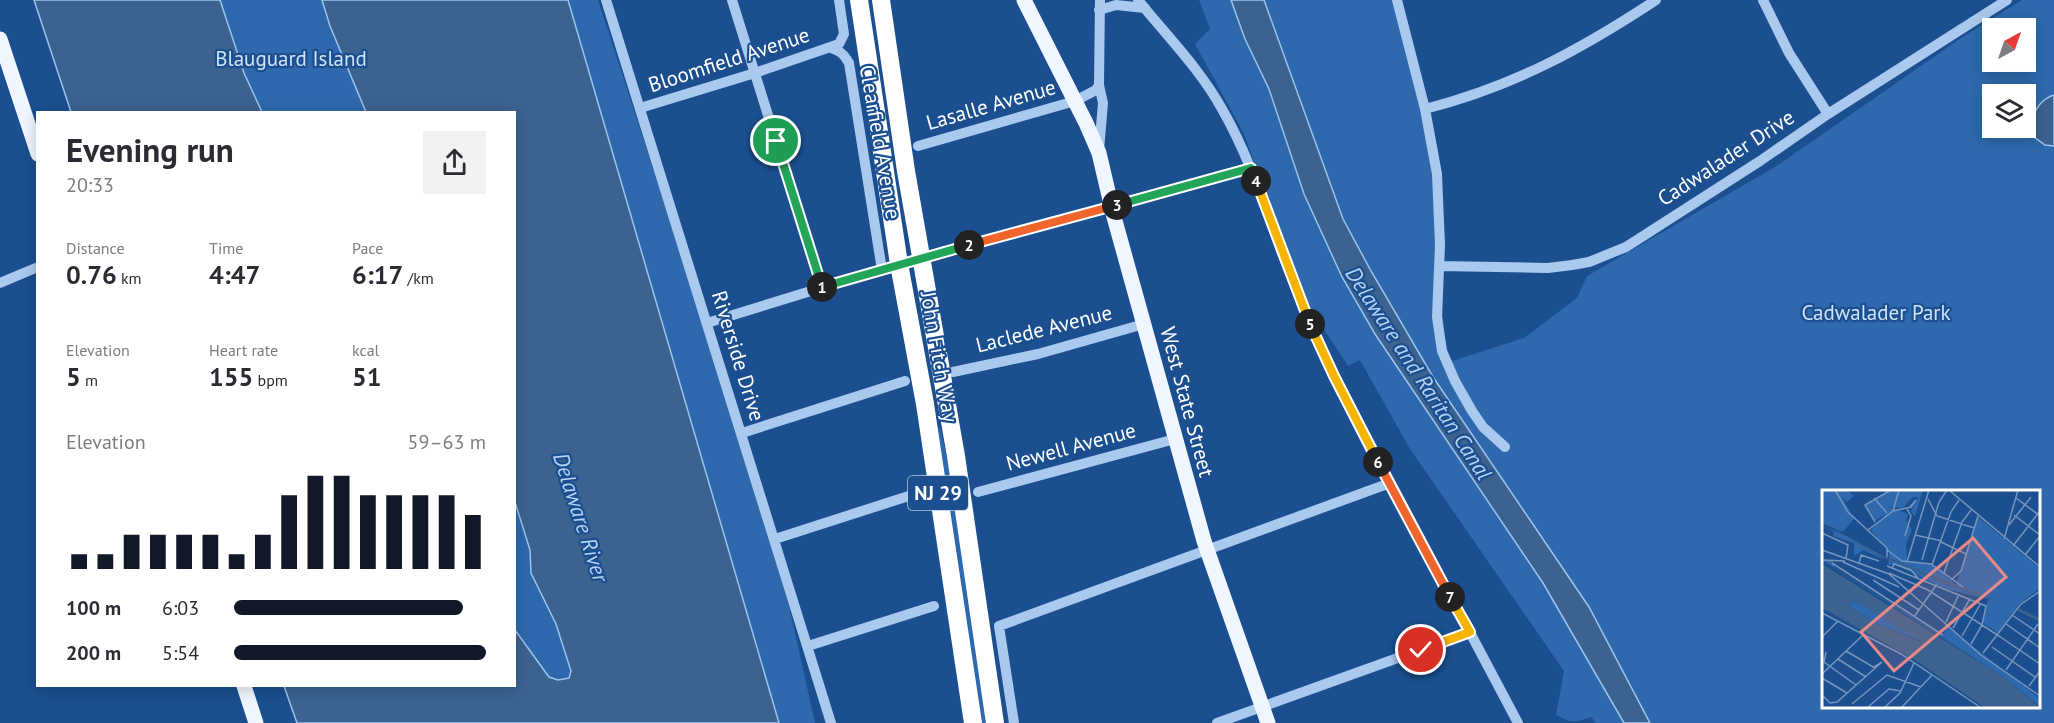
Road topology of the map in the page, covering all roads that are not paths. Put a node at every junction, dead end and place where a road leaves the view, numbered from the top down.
1 (606, 0) edge
2 (732, 0) edge
3 (838, 0) edge
4 (859, 0) edge
5 (881, 0) edge
6 (1024, 0) edge
7 (1397, 0) edge
8 (1656, 0) edge
9 (1762, 0) edge
10 (2007, 0) edge
11 (1142, 4) edge
12 (1100, 5) edge
13 (1, 47) edge
14 (831, 48) junction
15 (755, 73) junction
16 (1100, 85) junction
17 (1075, 101) junction
18 (640, 108) junction
19 (1425, 109) junction
20 (1828, 114) junction
21 (918, 146) dead end
22 (36, 148) edge
23 (1099, 153) junction
24 (1251, 168) junction
25 (1112, 206) junction
26 (921, 258) junction
27 (1439, 266) junction
28 (891, 267) junction
29 (36, 268) edge
30 (0, 283) edge
31 (822, 288) junction
32 (707, 323) junction
33 (1144, 324) junction
34 (953, 372) dead end
35 (905, 381) dead end
36 (742, 433) junction
37 (1176, 439) junction
38 (1505, 447) dead end
39 (1390, 483) junction
40 (978, 492) dead end
41 (918, 493) dead end
42 (775, 539) junction
43 (1207, 550) junction
44 (934, 606) dead end
45 (1470, 632) junction
46 (808, 646) junction
47 (244, 687) edge
48 (1263, 707) junction
49 (256, 723) edge
50 (831, 723) edge
51 (973, 723) edge
52 (995, 723) edge
53 (1014, 723) edge
54 (1217, 723) edge
55 (1268, 723) edge
56 (1518, 723) edge

1 - 18 street, Riverside Drive
2 - 15 street
3 - 14 street, Clearfield Avenue
4 - 28 highway, John Fitch Way / NJ 29
5 - 26 highway, John Fitch Way / NJ 29
6 - 17 main road
7 - 19 street
8 - 19 street
9 - 20 street
10 - 20 street, Cadwalader Drive
11 - 12 street
11 - 24 street
12 - 16 street, West State Street
13 - 22 main road
14 - 15 street, Bloomfield Avenue
14 - 28 street, Clearfield Avenue
15 - 18 street, Bloomfield Avenue
15 - 31 street
16 - 17 street
16 - 23 street, West State Street
17 - 21 street, Lasalle Avenue
17 - 23 main road
18 - 32 street, Riverside Drive
19 - 27 street
20 - 27 street, Cadwalader Drive
23 - 25 main road, West State Street
24 - 25 street
24 - 39 street
25 - 26 street
25 - 33 main road, West State Street
26 - 28 street
26 - 52 highway, John Fitch Way / NJ 29
27 - 38 street
28 - 31 street
28 - 51 highway, John Fitch Way / NJ 29
29 - 30 street
31 - 32 street
32 - 36 street, Riverside Drive
33 - 34 street, Laclede Avenue
33 - 37 main road, West State Street
35 - 36 street
36 - 42 street, Riverside Drive
37 - 40 street, Newell Avenue
37 - 43 main road, West State Street
39 - 43 street
39 - 45 street
41 - 42 street
42 - 46 street, Riverside Drive
43 - 48 main road, West State Street
43 - 53 street
44 - 46 street
45 - 48 street
45 - 56 street
46 - 50 street, Riverside Drive
47 - 49 main road
48 - 54 street
48 - 55 main road, West State Street

